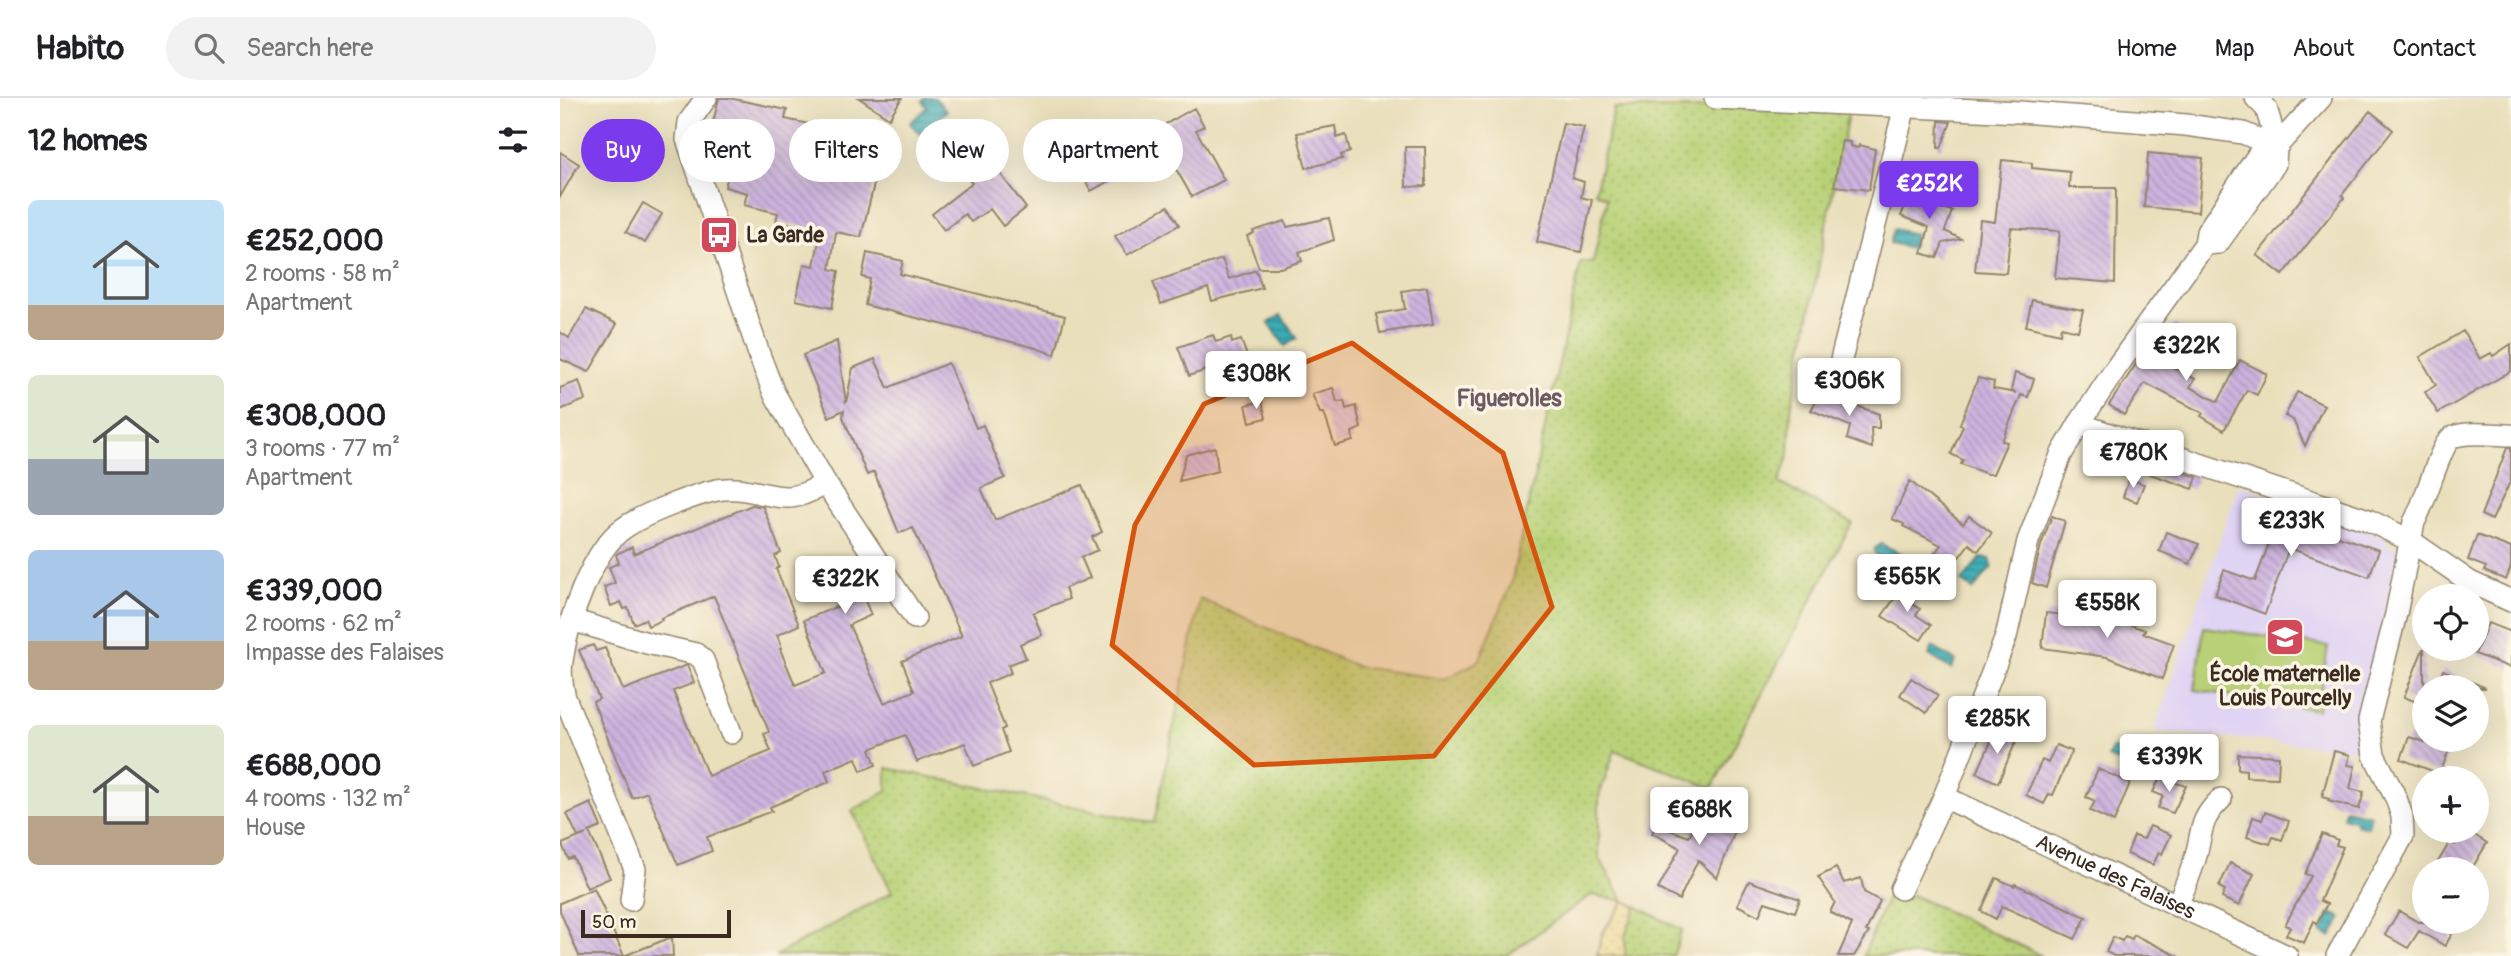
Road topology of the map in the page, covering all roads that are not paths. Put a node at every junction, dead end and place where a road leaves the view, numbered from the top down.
1 (706, 98) edge
2 (1715, 98) edge
3 (1723, 98) edge
4 (2256, 98) edge
5 (2321, 98) edge
6 (1862, 101) edge
7 (1905, 106) junction
8 (2276, 147) junction
9 (1840, 364) dead end
10 (2078, 424) junction
11 (2511, 435) edge
12 (826, 484) junction
13 (2412, 541) junction
14 (2511, 601) edge
15 (915, 618) dead end
16 (572, 620) junction
17 (731, 733) dead end
18 (1944, 797) junction
19 (2221, 799) dead end
20 (1901, 889) dead end
21 (631, 900) dead end
22 (2177, 906) junction
23 (2287, 956) edge
24 (2337, 956) edge

1 - 12 street
2 - 3 street
3 - 6 street
4 - 8 street
5 - 8 street
6 - 7 street
7 - 8 street
7 - 9 street
8 - 10 street
10 - 13 street
10 - 18 street
11 - 13 street
12 - 15 street
12 - 16 street
13 - 14 street
13 - 24 street
16 - 17 street
16 - 21 street
18 - 20 street
18 - 22 street, Avenue des Falaises
19 - 22 street
22 - 23 street, Avenue des Falaises

